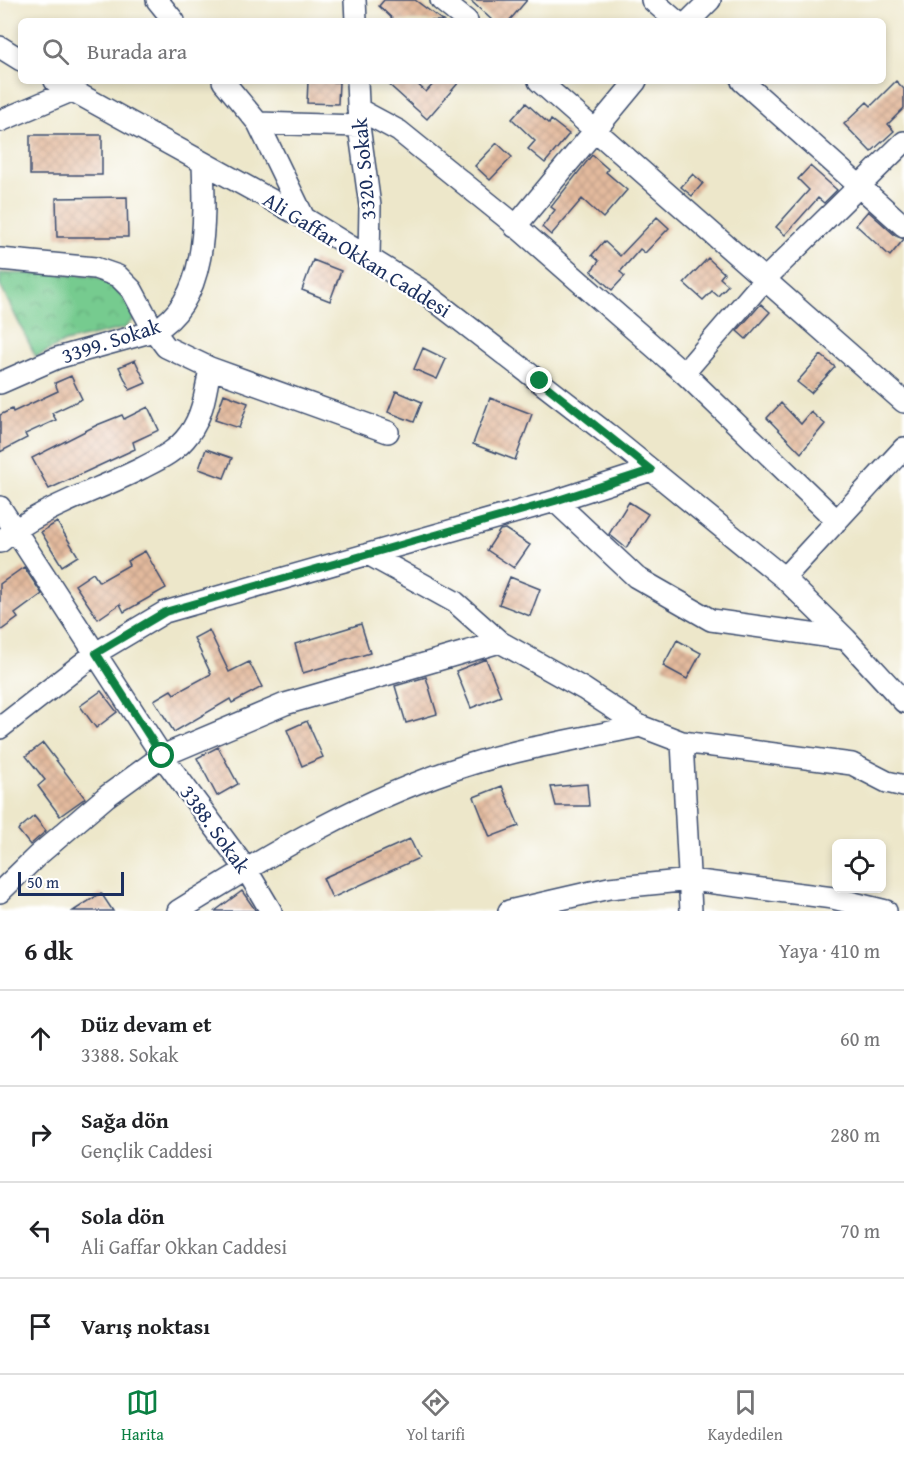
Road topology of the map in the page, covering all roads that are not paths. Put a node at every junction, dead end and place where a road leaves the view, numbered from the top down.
1 (157, 0) edge
2 (355, 0) edge
3 (441, 0) edge
4 (652, 0) edge
5 (710, 0) edge
6 (172, 18) edge
7 (356, 18) edge
8 (463, 18) edge
9 (673, 18) edge
10 (692, 18) edge
11 (0, 47) edge
12 (18, 58) edge
13 (226, 84) edge
14 (357, 84) edge
15 (543, 84) edge
16 (633, 84) edge
17 (745, 84) edge
18 (63, 86) edge
19 (358, 118) junction
20 (0, 121) edge
21 (258, 123) junction
22 (595, 128) junction
23 (904, 142) edge
24 (203, 164) junction
25 (860, 188) junction
26 (304, 218) junction
27 (904, 226) edge
28 (515, 227) junction
29 (369, 257) junction
30 (0, 259) edge
31 (766, 278) junction
32 (154, 331) junction
33 (210, 368) junction
34 (684, 373) junction
35 (0, 383) edge
36 (904, 402) edge
37 (388, 432) dead end
38 (904, 448) edge
39 (651, 470) junction
40 (555, 501) junction
41 (0, 507) edge
42 (837, 521) junction
43 (8, 536) edge
44 (368, 554) junction
45 (784, 578) junction
46 (846, 639) junction
47 (500, 642) junction
48 (96, 653) junction
49 (904, 700) edge
50 (640, 726) junction
51 (0, 728) edge
52 (682, 742) junction
53 (162, 756) junction
54 (904, 786) edge
55 (246, 869) junction
56 (691, 880) junction
57 (0, 892) edge
58 (178, 911) edge
59 (271, 911) edge
60 (509, 911) edge
61 (691, 911) edge
62 (886, 911) edge

1 - 6 street
2 - 7 street
3 - 8 street
4 - 9 street
5 - 10 street
11 - 12 street
13 - 21 street
14 - 19 street, 3320. Sokak
15 - 22 street
16 - 22 street
17 - 25 street
18 - 20 street
18 - 24 street, Ali Gaffar Okkan Caddesi
19 - 21 street
19 - 28 street
19 - 29 street, 3320. Sokak
21 - 26 street
22 - 28 street
22 - 31 street
23 - 25 street
24 - 26 street, Ali Gaffar Okkan Caddesi
24 - 32 street, 3399. Sokak
25 - 27 street
25 - 31 street
26 - 29 street, Ali Gaffar Okkan Caddesi
28 - 34 street
29 - 39 street, Ali Gaffar Okkan Caddesi
30 - 32 street
31 - 34 street
31 - 36 street
32 - 33 street
32 - 35 street, 3399. Sokak
33 - 37 street
33 - 43 street
34 - 42 street
38 - 42 street
39 - 40 street
39 - 45 street, Ali Gaffar Okkan Caddesi
40 - 44 street
40 - 46 street
41 - 43 street, 3388. Sokak
42 - 45 street
43 - 48 street, 3388. Sokak
44 - 47 street
44 - 48 street
45 - 46 street, Ali Gaffar Okkan Caddesi
46 - 49 street, Ali Gaffar Okkan Caddesi
47 - 50 street
47 - 53 street
48 - 51 street
48 - 53 street, 3388. Sokak
50 - 52 street
50 - 55 street
52 - 54 street
52 - 56 street
53 - 55 street, 3388. Sokak
53 - 57 street
55 - 58 street
55 - 59 street, 3388. Sokak
56 - 60 street
56 - 61 street
56 - 62 street

